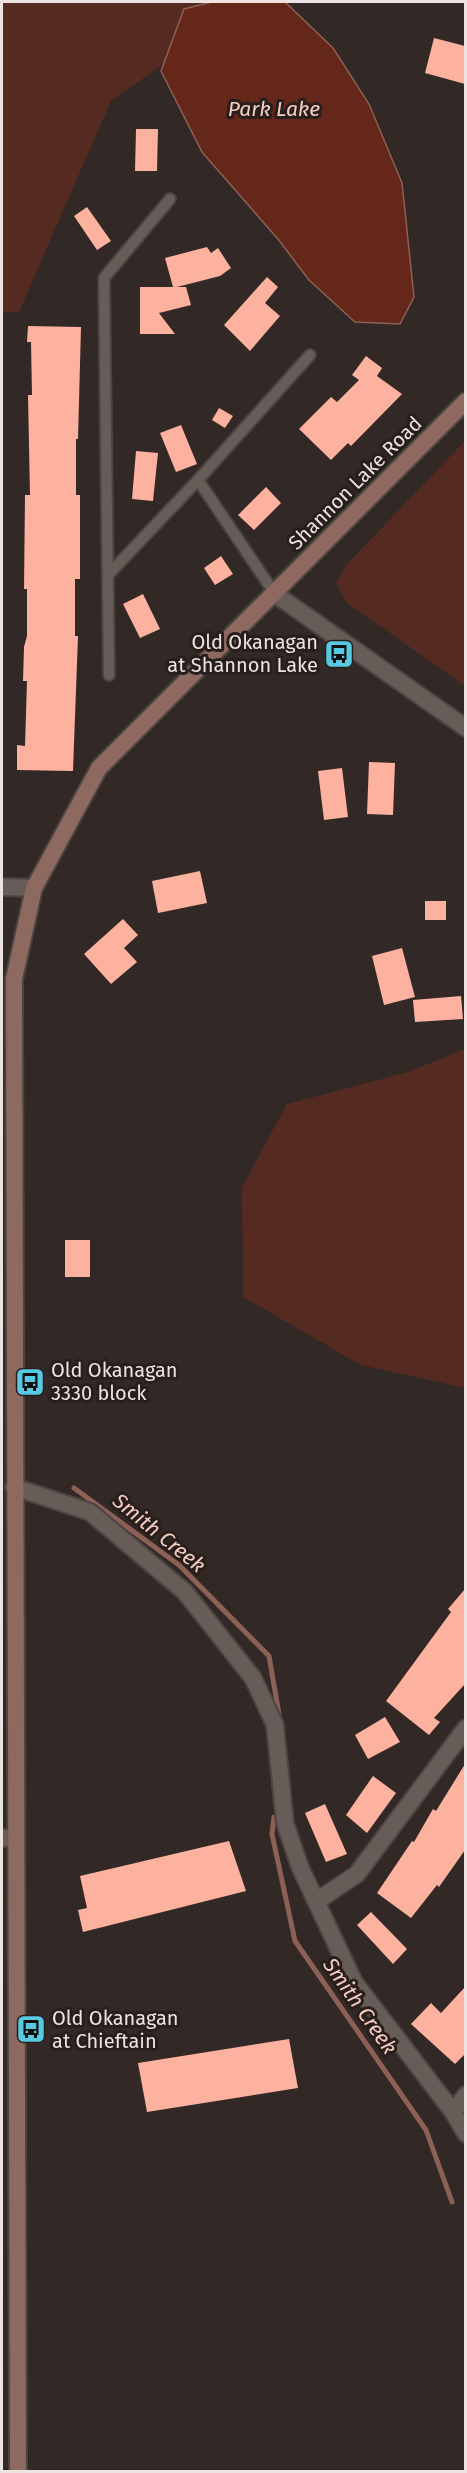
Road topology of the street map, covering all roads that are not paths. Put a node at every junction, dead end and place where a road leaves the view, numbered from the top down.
1 (170, 199) dead end
2 (310, 355) dead end
3 (465, 401) edge
4 (198, 480) junction
5 (108, 575) junction
6 (275, 594) junction
7 (109, 675) dead end
8 (465, 728) edge
9 (2, 887) edge
10 (34, 888) junction
11 (8, 1487) edge
12 (465, 1728) edge
13 (8, 1838) edge
14 (317, 1901) junction
15 (465, 2095) edge
16 (453, 2112) junction
17 (465, 2134) edge
18 (18, 2472) edge

1 - 5 lane
2 - 4 lane
3 - 6 main road, Shannon Lake Road
4 - 5 lane
4 - 6 lane
5 - 7 lane
6 - 8 street
6 - 10 main road, Shannon Lake Road
9 - 10 street
10 - 11 main road, Shannon Lake Road
11 - 13 main road, Shannon Lake Road
11 - 14 street
12 - 14 street
13 - 18 main road, Shannon Lake Road
14 - 16 street
15 - 16 street
16 - 17 street

